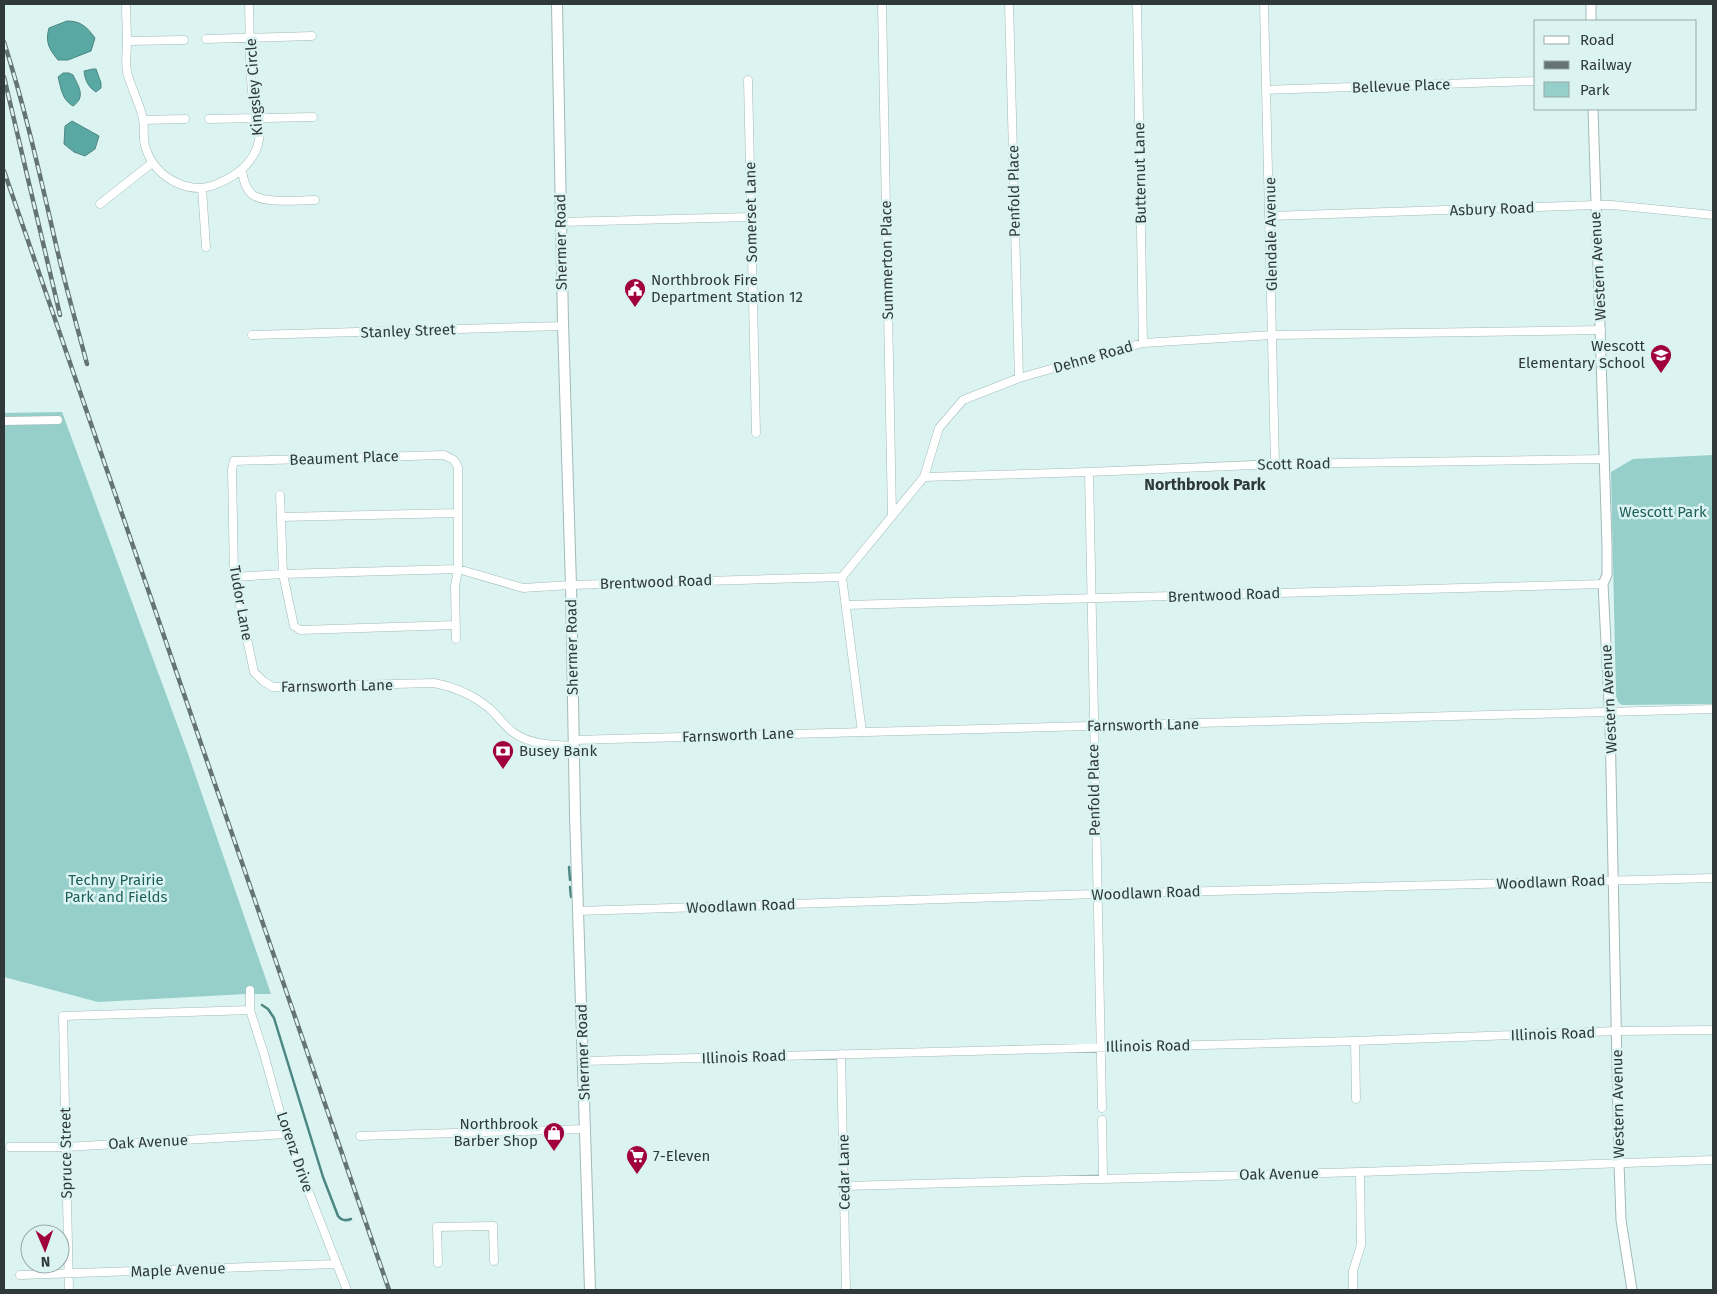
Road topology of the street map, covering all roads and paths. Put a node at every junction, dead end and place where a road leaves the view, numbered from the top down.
1 (126, 4) edge
2 (249, 4) edge
3 (558, 4) edge
4 (882, 4) edge
5 (1009, 4) edge
6 (1137, 4) edge
7 (1264, 4) edge
8 (1591, 4) edge
9 (1591, 20) edge
10 (312, 36) dead end
11 (250, 38) junction
12 (206, 39) dead end
13 (184, 40) dead end
14 (127, 41) junction
15 (748, 80) dead end
16 (1534, 81) edge
17 (1266, 90) junction
18 (1593, 110) edge
19 (313, 117) dead end
20 (258, 118) junction
21 (185, 119) dead end
22 (209, 119) dead end
23 (143, 120) junction
24 (152, 163) junction
25 (242, 170) junction
26 (202, 188) junction
27 (315, 200) dead end
28 (100, 204) dead end
29 (1595, 205) junction
30 (1713, 215) edge
31 (1271, 216) junction
32 (751, 217) junction
33 (560, 222) junction
34 (206, 247) dead end
35 (563, 326) junction
36 (1601, 330) junction
37 (252, 335) dead end
38 (1273, 335) junction
39 (1143, 343) junction
40 (1019, 378) junction
41 (58, 420) dead end
42 (4, 421) edge
43 (756, 433) dead end
44 (1604, 459) junction
45 (234, 462) joint
46 (1276, 464) junction
47 (1089, 472) junction
48 (924, 477) junction
49 (280, 495) dead end
50 (458, 513) junction
51 (281, 516) junction
52 (892, 516) junction
53 (458, 570) junction
54 (283, 574) junction
55 (234, 577) junction
56 (842, 577) junction
57 (1603, 584) junction
58 (571, 585) junction
59 (1090, 599) junction
60 (846, 605) junction
61 (456, 625) junction
62 (456, 639) dead end
63 (263, 682) joint
64 (1713, 710) edge
65 (1610, 712) junction
66 (1093, 726) junction
67 (862, 732) junction
68 (573, 743) junction
69 (1713, 878) edge
70 (1614, 880) junction
71 (1096, 894) junction
72 (578, 911) junction
73 (250, 990) dead end
74 (250, 1010) junction
75 (1713, 1030) edge
76 (1617, 1031) junction
77 (1355, 1041) junction
78 (1100, 1047) junction
79 (841, 1054) junction
80 (584, 1061) junction
81 (1356, 1099) dead end
82 (1102, 1108) dead end
83 (1102, 1120) dead end
84 (586, 1129) junction
85 (286, 1134) junction
86 (360, 1136) dead end
87 (10, 1147) dead end
88 (66, 1147) junction
89 (1713, 1160) edge
90 (1619, 1162) junction
91 (1360, 1172) junction
92 (1103, 1178) junction
93 (845, 1186) junction
94 (67, 1224) edge
95 (494, 1261) dead end
96 (438, 1263) dead end
97 (336, 1264) junction
98 (70, 1273) edge
99 (44, 1274) edge
100 (68, 1274) edge
101 (20, 1275) dead end
102 (69, 1290) edge
103 (347, 1290) edge
104 (590, 1290) edge
105 (846, 1290) edge
106 (1353, 1290) edge
107 (1632, 1290) edge

1 - 14 street, Kingsley Circle
2 - 11 street, Kingsley Circle
3 - 33 main road, Shermer Road
4 - 52 street, Summerton Place
5 - 40 street, Penfold Place
6 - 39 street, Butternut Lane
7 - 17 street, Glendale Avenue
8 - 9 street
10 - 11 street
11 - 12 street
11 - 20 street, Kingsley Circle
13 - 14 street
14 - 23 street, Kingsley Circle
15 - 32 street, Somerset Lane
16 - 17 street, Bellevue Place
17 - 31 street, Glendale Avenue
18 - 29 street, Western Avenue
19 - 20 street
20 - 22 street
20 - 25 street, Kingsley Circle
21 - 23 street
23 - 24 street, Kingsley Circle
24 - 26 street, Kingsley Circle
24 - 28 street
25 - 26 street, Kingsley Circle
25 - 27 street
26 - 34 street
29 - 30 street, Asbury Road
29 - 31 street, Asbury Road
29 - 36 street, Western Avenue
31 - 38 street, Glendale Avenue
32 - 33 street
32 - 43 street, Somerset Lane
33 - 35 main road, Shermer Road
35 - 37 street, Stanley Street
35 - 58 main road, Shermer Road
36 - 38 street, Dehne Road
36 - 44 street, Western Avenue
38 - 39 street, Dehne Road
38 - 46 street, Glendale Avenue
39 - 40 street, Dehne Road
40 - 48 street, Dehne Road
41 - 42 street
44 - 46 street, Scott Road
44 - 57 street, Western Avenue
45 - 50 street, Beaument Place
45 - 55 street, Tudor Lane
46 - 47 street, Scott Road
47 - 48 street, Scott Road
47 - 59 street, Penfold Place
48 - 52 street, Dehne Road
49 - 51 street
50 - 51 street
50 - 53 street
51 - 54 street
52 - 56 street, Dehne Road
53 - 54 street, Brentwood Road
53 - 58 street, Brentwood Road
53 - 61 street
54 - 55 street, Brentwood Road
54 - 61 street
55 - 63 street, Tudor Lane
56 - 58 street, Brentwood Road
56 - 60 street
57 - 59 street, Brentwood Road
57 - 65 street, Western Avenue
58 - 68 main road, Shermer Road
59 - 60 street, Brentwood Road
59 - 66 street, Penfold Place
60 - 67 street
61 - 62 street
63 - 68 street, Farnsworth Lane
64 - 65 street, Farnsworth Lane
65 - 66 street, Farnsworth Lane
65 - 70 street, Western Avenue
66 - 67 street, Farnsworth Lane
66 - 71 street, Penfold Place
67 - 68 street, Farnsworth Lane
68 - 72 main road, Shermer Road
69 - 70 street, Woodlawn Road
70 - 71 street, Woodlawn Road
70 - 76 street, Western Avenue
71 - 72 street, Woodlawn Road
71 - 78 street, Penfold Place
72 - 80 main road, Shermer Road
73 - 74 street, Lorenz Drive
74 - 85 street, Lorenz Drive
74 - 88 street, Spruce Street
75 - 76 street, Illinois Road
76 - 77 street, Illinois Road
76 - 90 street, Western Avenue
77 - 78 street, Illinois Road
77 - 81 street
78 - 79 street, Illinois Road
78 - 82 street, Penfold Place
79 - 80 street, Illinois Road
79 - 93 street, Cedar Lane
80 - 84 main road, Shermer Road
83 - 92 street
84 - 86 street
84 - 104 main road, Shermer Road
85 - 88 street, Oak Avenue
85 - 97 street, Lorenz Drive
87 - 88 street, Oak Avenue
88 - 94 street, Spruce Street
89 - 90 street, Oak Avenue
90 - 91 street, Oak Avenue
90 - 107 street, Western Avenue
91 - 92 street, Oak Avenue
91 - 106 street
92 - 93 street, Oak Avenue
93 - 105 street, Cedar Lane
95 - 96 street
97 - 98 street, Maple Avenue
97 - 103 street, Lorenz Drive
99 - 101 street, Maple Avenue
100 - 102 street, Spruce Street

